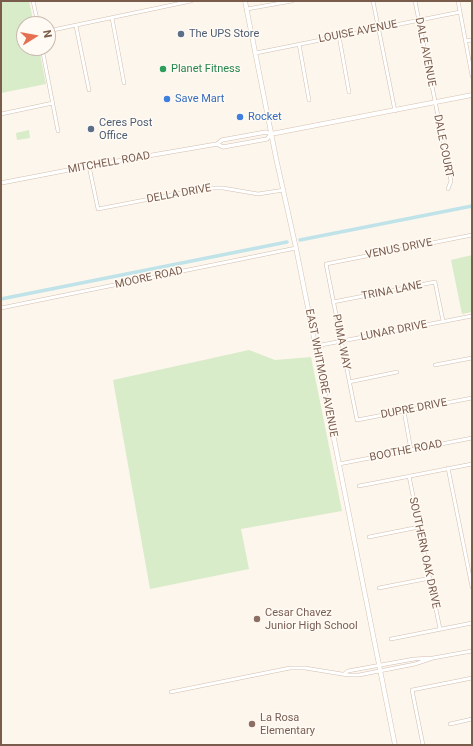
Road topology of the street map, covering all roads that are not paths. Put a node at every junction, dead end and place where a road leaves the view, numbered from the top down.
1 (33, 1) edge
2 (191, 1) edge
3 (245, 1) edge
4 (292, 1) edge
5 (373, 1) edge
6 (415, 1) edge
7 (458, 1) edge
8 (247, 9) junction
9 (460, 12) junction
10 (36, 16) edge
11 (112, 18) junction
12 (419, 20) junction
13 (76, 26) junction
14 (378, 28) junction
15 (56, 30) edge
16 (339, 36) junction
17 (472, 40) edge
18 (465, 41) junction
19 (299, 44) junction
20 (256, 53) junction
21 (44, 56) edge
22 (472, 76) edge
23 (124, 83) dead end
24 (89, 90) dead end
25 (349, 92) dead end
26 (472, 95) edge
27 (309, 100) dead end
28 (435, 103) junction
29 (53, 104) junction
30 (395, 111) junction
31 (1, 114) edge
32 (58, 131) dead end
33 (271, 134) junction
34 (217, 144) junction
35 (89, 166) junction
36 (1, 183) edge
37 (448, 189) dead end
38 (284, 190) junction
39 (472, 235) edge
40 (296, 248) junction
41 (326, 264) joint
42 (333, 302) junction
43 (1, 308) edge
44 (472, 316) edge
45 (443, 321) junction
46 (341, 341) junction
47 (316, 346) junction
48 (472, 358) edge
49 (435, 365) dead end
50 (397, 372) dead end
51 (349, 382) junction
52 (472, 398) edge
53 (404, 411) junction
54 (357, 420) joint
55 (472, 438) edge
56 (411, 450) junction
57 (339, 464) junction
58 (472, 464) edge
59 (448, 468) junction
60 (408, 476) junction
61 (359, 486) dead end
62 (419, 527) junction
63 (369, 537) dead end
64 (430, 578) junction
65 (472, 587) edge
66 (379, 588) dead end
67 (472, 623) edge
68 (440, 629) junction
69 (391, 639) dead end
70 (472, 651) edge
71 (433, 658) junction
72 (380, 666) junction
73 (381, 671) junction
74 (344, 674) junction
75 (472, 678) edge
76 (171, 692) dead end
77 (472, 720) edge
78 (450, 724) dead end
79 (395, 745) edge
80 (423, 745) edge

1 - 10 street
2 - 11 street
3 - 8 main road, EAST WHITMORE AVENUE
4 - 8 street
5 - 14 street
6 - 12 street, DALE AVENUE
7 - 9 street
8 - 20 main road, EAST WHITMORE AVENUE
9 - 12 street, LOUISE AVENUE
9 - 18 street
11 - 13 street
11 - 23 street
12 - 14 street, LOUISE AVENUE
12 - 28 street, DALE AVENUE
13 - 15 street
13 - 24 street
14 - 16 street, LOUISE AVENUE
14 - 30 street
16 - 19 street, LOUISE AVENUE
16 - 25 street
17 - 18 street
18 - 22 street
19 - 20 street, LOUISE AVENUE
19 - 27 street
20 - 33 main road, EAST WHITMORE AVENUE
21 - 29 street
26 - 28 main road, MITCHELL ROAD
28 - 30 main road, MITCHELL ROAD
28 - 37 street, DALE COURT
29 - 31 street
29 - 32 street
30 - 33 main road, MITCHELL ROAD
33 - 34 street, MITCHELL ROAD
33 - 34 street, MITCHELL ROAD
33 - 38 main road, EAST WHITMORE AVENUE
34 - 35 street, MITCHELL ROAD
35 - 36 street, MITCHELL ROAD
35 - 38 street, DELLA DRIVE
38 - 40 main road, EAST WHITMORE AVENUE
39 - 41 street, VENUS DRIVE
40 - 43 street, MOORE ROAD
40 - 47 main road, EAST WHITMORE AVENUE
41 - 42 street, PUMA WAY
42 - 45 street, TRINA LANE
42 - 46 street, PUMA WAY
44 - 45 street, LUNAR DRIVE
45 - 46 street, LUNAR DRIVE
46 - 47 street, LUNAR DRIVE
46 - 51 street, PUMA WAY
47 - 57 main road, EAST WHITMORE AVENUE
48 - 49 street
50 - 51 street
51 - 54 street, PUMA WAY
52 - 53 street, DUPRE DRIVE
53 - 54 street, DUPRE DRIVE
53 - 56 street
55 - 56 street, BOOTHE ROAD
56 - 57 street, BOOTHE ROAD
57 - 72 main road, EAST WHITMORE AVENUE
58 - 59 street
59 - 60 street
59 - 65 street
60 - 61 street
60 - 62 street, SOUTHERN OAK DRIVE
62 - 63 street
62 - 64 street, SOUTHERN OAK DRIVE
64 - 66 street
64 - 68 street, SOUTHERN OAK DRIVE
67 - 68 street
68 - 69 street
70 - 71 street
71 - 72 street
71 - 73 street
72 - 73 main road, EAST WHITMORE AVENUE
72 - 74 street
73 - 74 street
73 - 79 main road, EAST WHITMORE AVENUE
74 - 76 street
75 - 80 street
77 - 78 street

